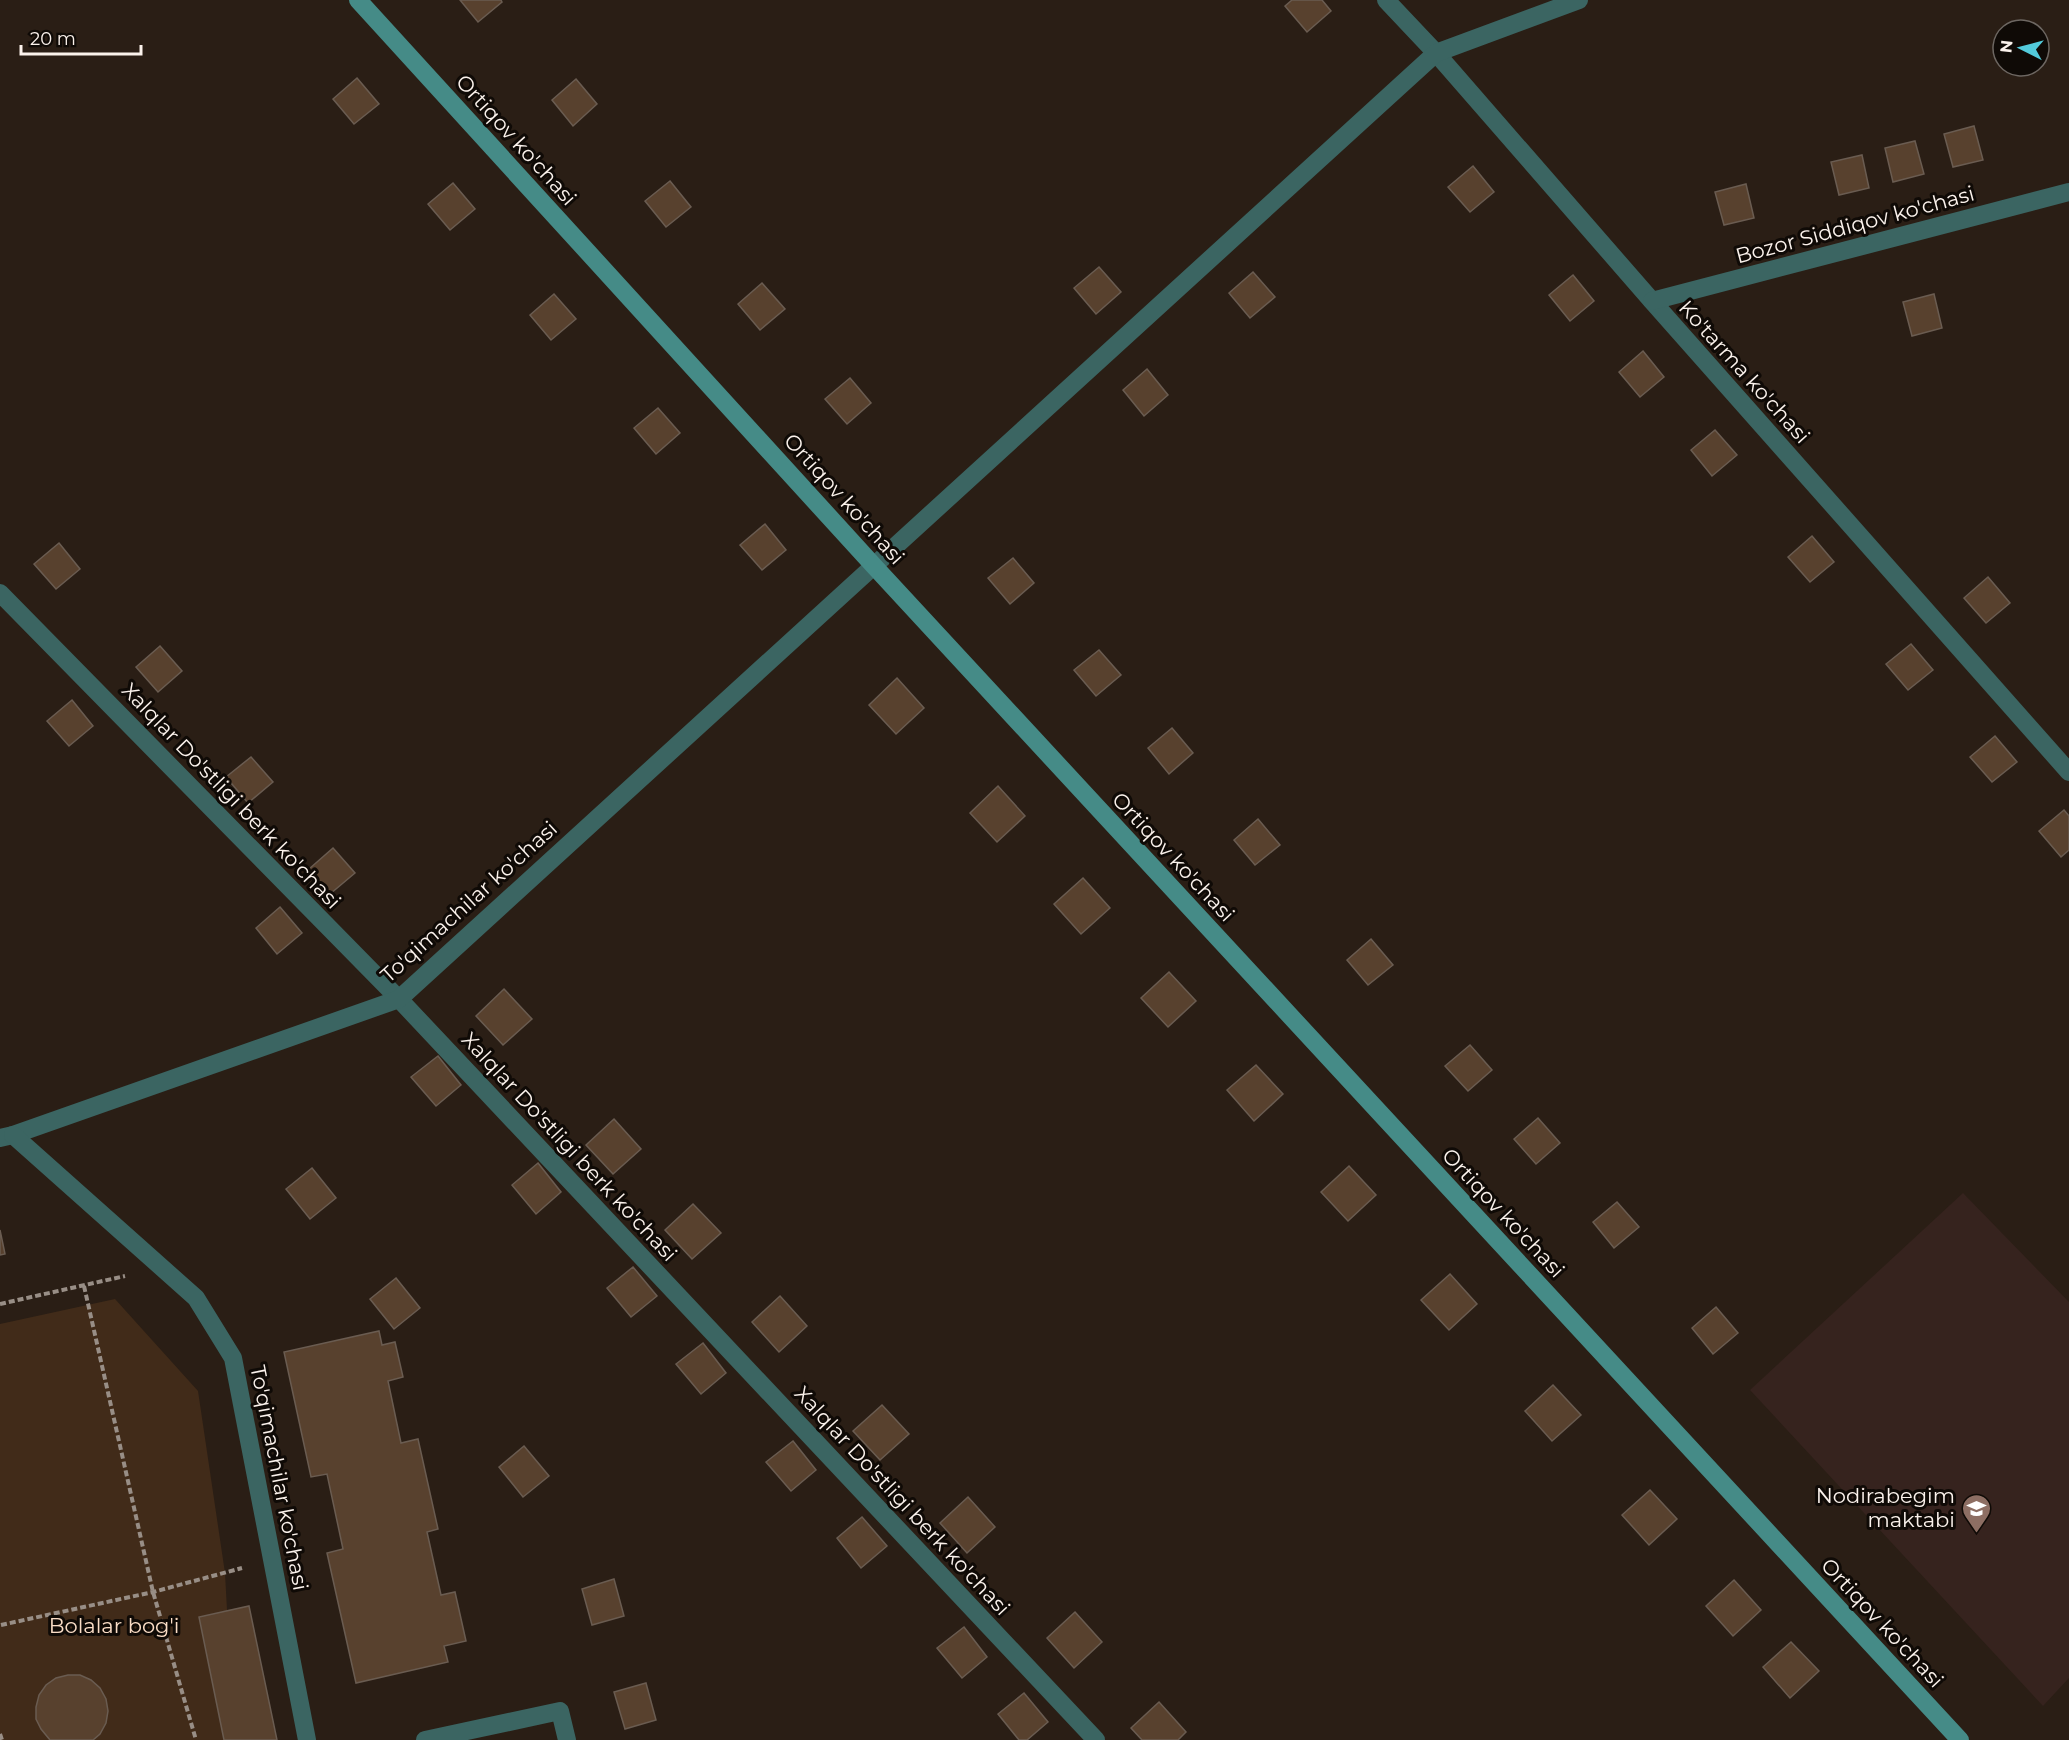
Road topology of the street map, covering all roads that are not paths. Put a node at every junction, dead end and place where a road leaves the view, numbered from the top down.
1 (358, 0) edge
2 (1386, 0) edge
3 (1580, 0) edge
4 (1436, 53) junction
5 (2069, 192) edge
6 (1652, 301) junction
7 (874, 566) junction
8 (0, 592) edge
9 (2069, 772) edge
10 (399, 999) junction
11 (6, 1137) edge
12 (307, 1740) edge
13 (425, 1740) edge
14 (567, 1740) edge
15 (1096, 1740) edge
16 (1960, 1740) edge

1 - 7 street, Ortiqov ko'chasi
2 - 4 street, Ko'tarma ko'chasi
3 - 4 street
4 - 6 street, Ko'tarma ko'chasi
4 - 7 street, To'qimachilar ko'chasi
5 - 6 street, Bozor Siddiqov ko'chasi
6 - 9 street, Ko'tarma ko'chasi
7 - 10 street, To'qimachilar ko'chasi
7 - 16 street, Ortiqov ko'chasi
8 - 10 street, Xalqlar Do'stligi berk ko'chasi
10 - 11 street, To'qimachilar ko'chasi
10 - 15 street, Xalqlar Do'stligi berk ko'chasi
11 - 12 street, To'qimachilar ko'chasi
13 - 14 street

